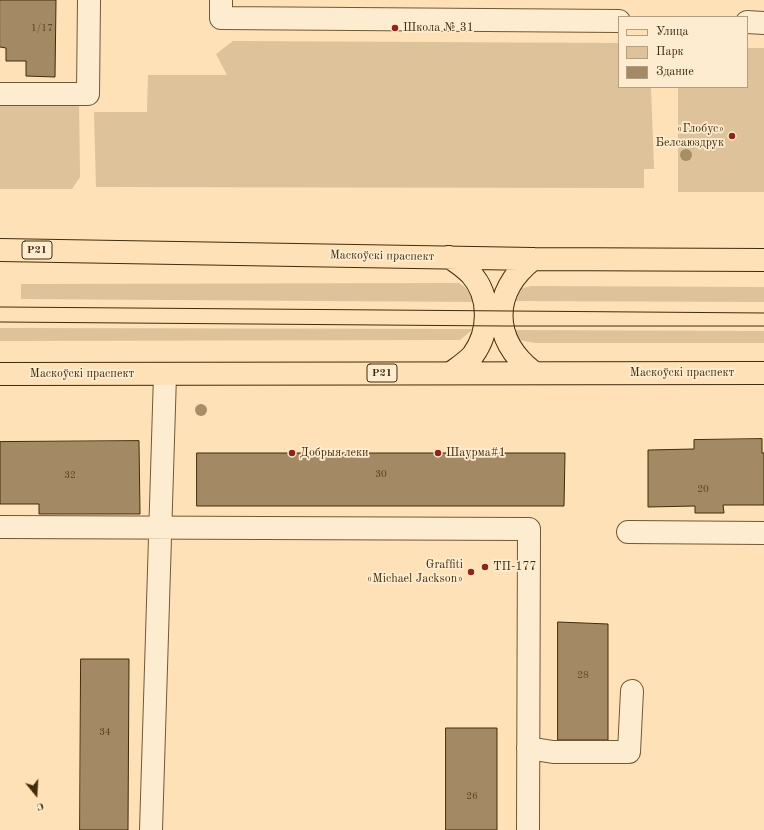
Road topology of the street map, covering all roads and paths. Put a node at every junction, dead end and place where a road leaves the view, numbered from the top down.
1 (89, 0) edge
2 (221, 0) edge
3 (618, 21) edge
4 (748, 22) edge
5 (764, 22) edge
6 (0, 94) edge
7 (0, 250) edge
8 (449, 257) junction
9 (533, 258) junction
10 (764, 260) edge
11 (533, 372) junction
12 (451, 373) junction
13 (764, 373) edge
14 (0, 374) edge
15 (165, 375) junction
16 (0, 527) edge
17 (160, 528) junction
18 (628, 532) dead end
19 (764, 533) edge
20 (632, 691) dead end
21 (528, 748) junction
22 (151, 830) edge
23 (528, 830) edge

1 - 6 lane
2 - 3 lane
4 - 5 lane
7 - 8 main road, Маскоўскі праспект / Р21
8 - 9 main road, Маскоўскі праспект / Р21
8 - 12 main road
9 - 10 main road, Маскоўскі праспект / Р21
9 - 11 main road
11 - 12 main road, Маскоўскі праспект / Р21
11 - 13 main road, Маскоўскі праспект / Р21
12 - 15 main road, Маскоўскі праспект / Р21
14 - 15 main road, Маскоўскі праспект / Р21
15 - 17 lane
16 - 17 lane
17 - 21 lane
17 - 22 lane
18 - 19 lane
20 - 21 lane
21 - 23 lane

